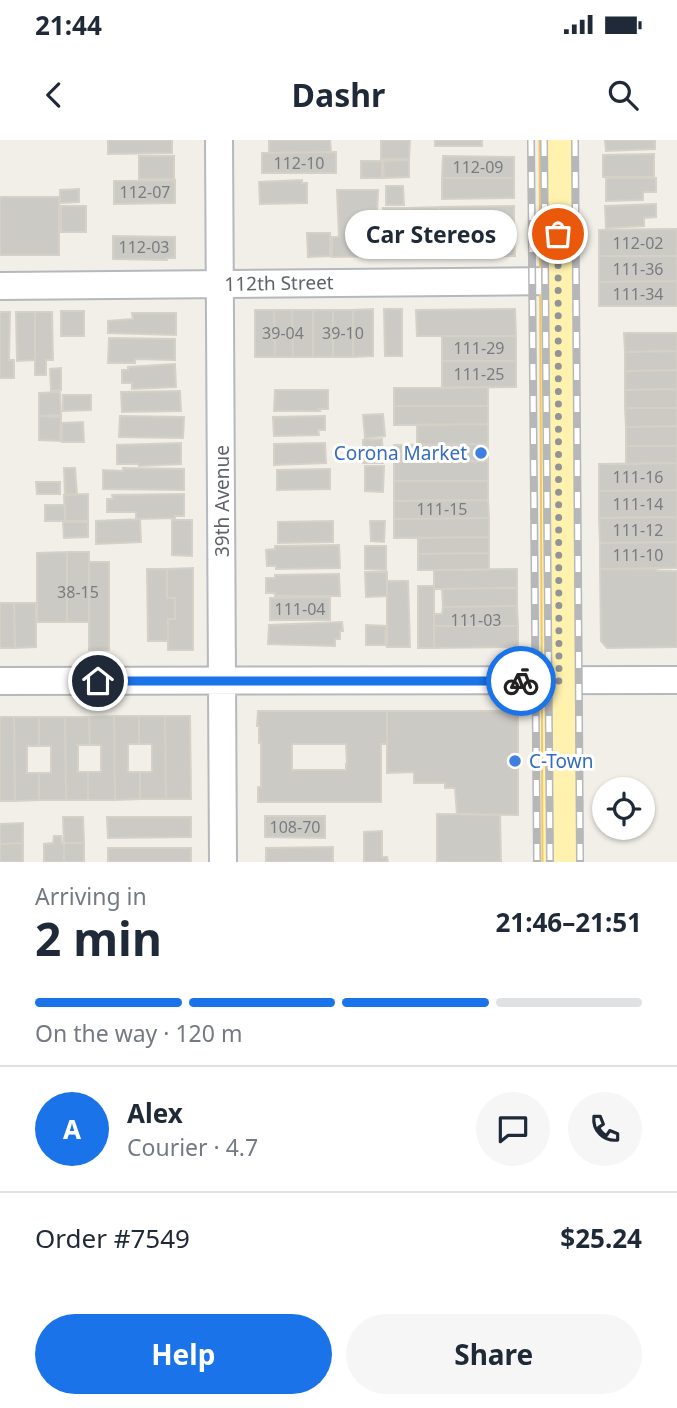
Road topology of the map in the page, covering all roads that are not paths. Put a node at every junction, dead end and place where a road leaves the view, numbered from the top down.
1 (219, 140) edge
2 (557, 140) edge
3 (558, 281) junction
4 (220, 284) junction
5 (0, 286) edge
6 (677, 680) edge
7 (0, 681) edge
8 (222, 681) junction
9 (559, 681) junction
10 (223, 862) edge
11 (560, 862) edge

1 - 4 street, 39th Avenue
2 - 3 main road
3 - 4 street, 112th Street
3 - 9 main road
4 - 5 street, 112th Street
4 - 8 street, 39th Avenue
6 - 9 street
7 - 8 street
8 - 9 street
8 - 10 street, 39th Avenue
9 - 11 main road

